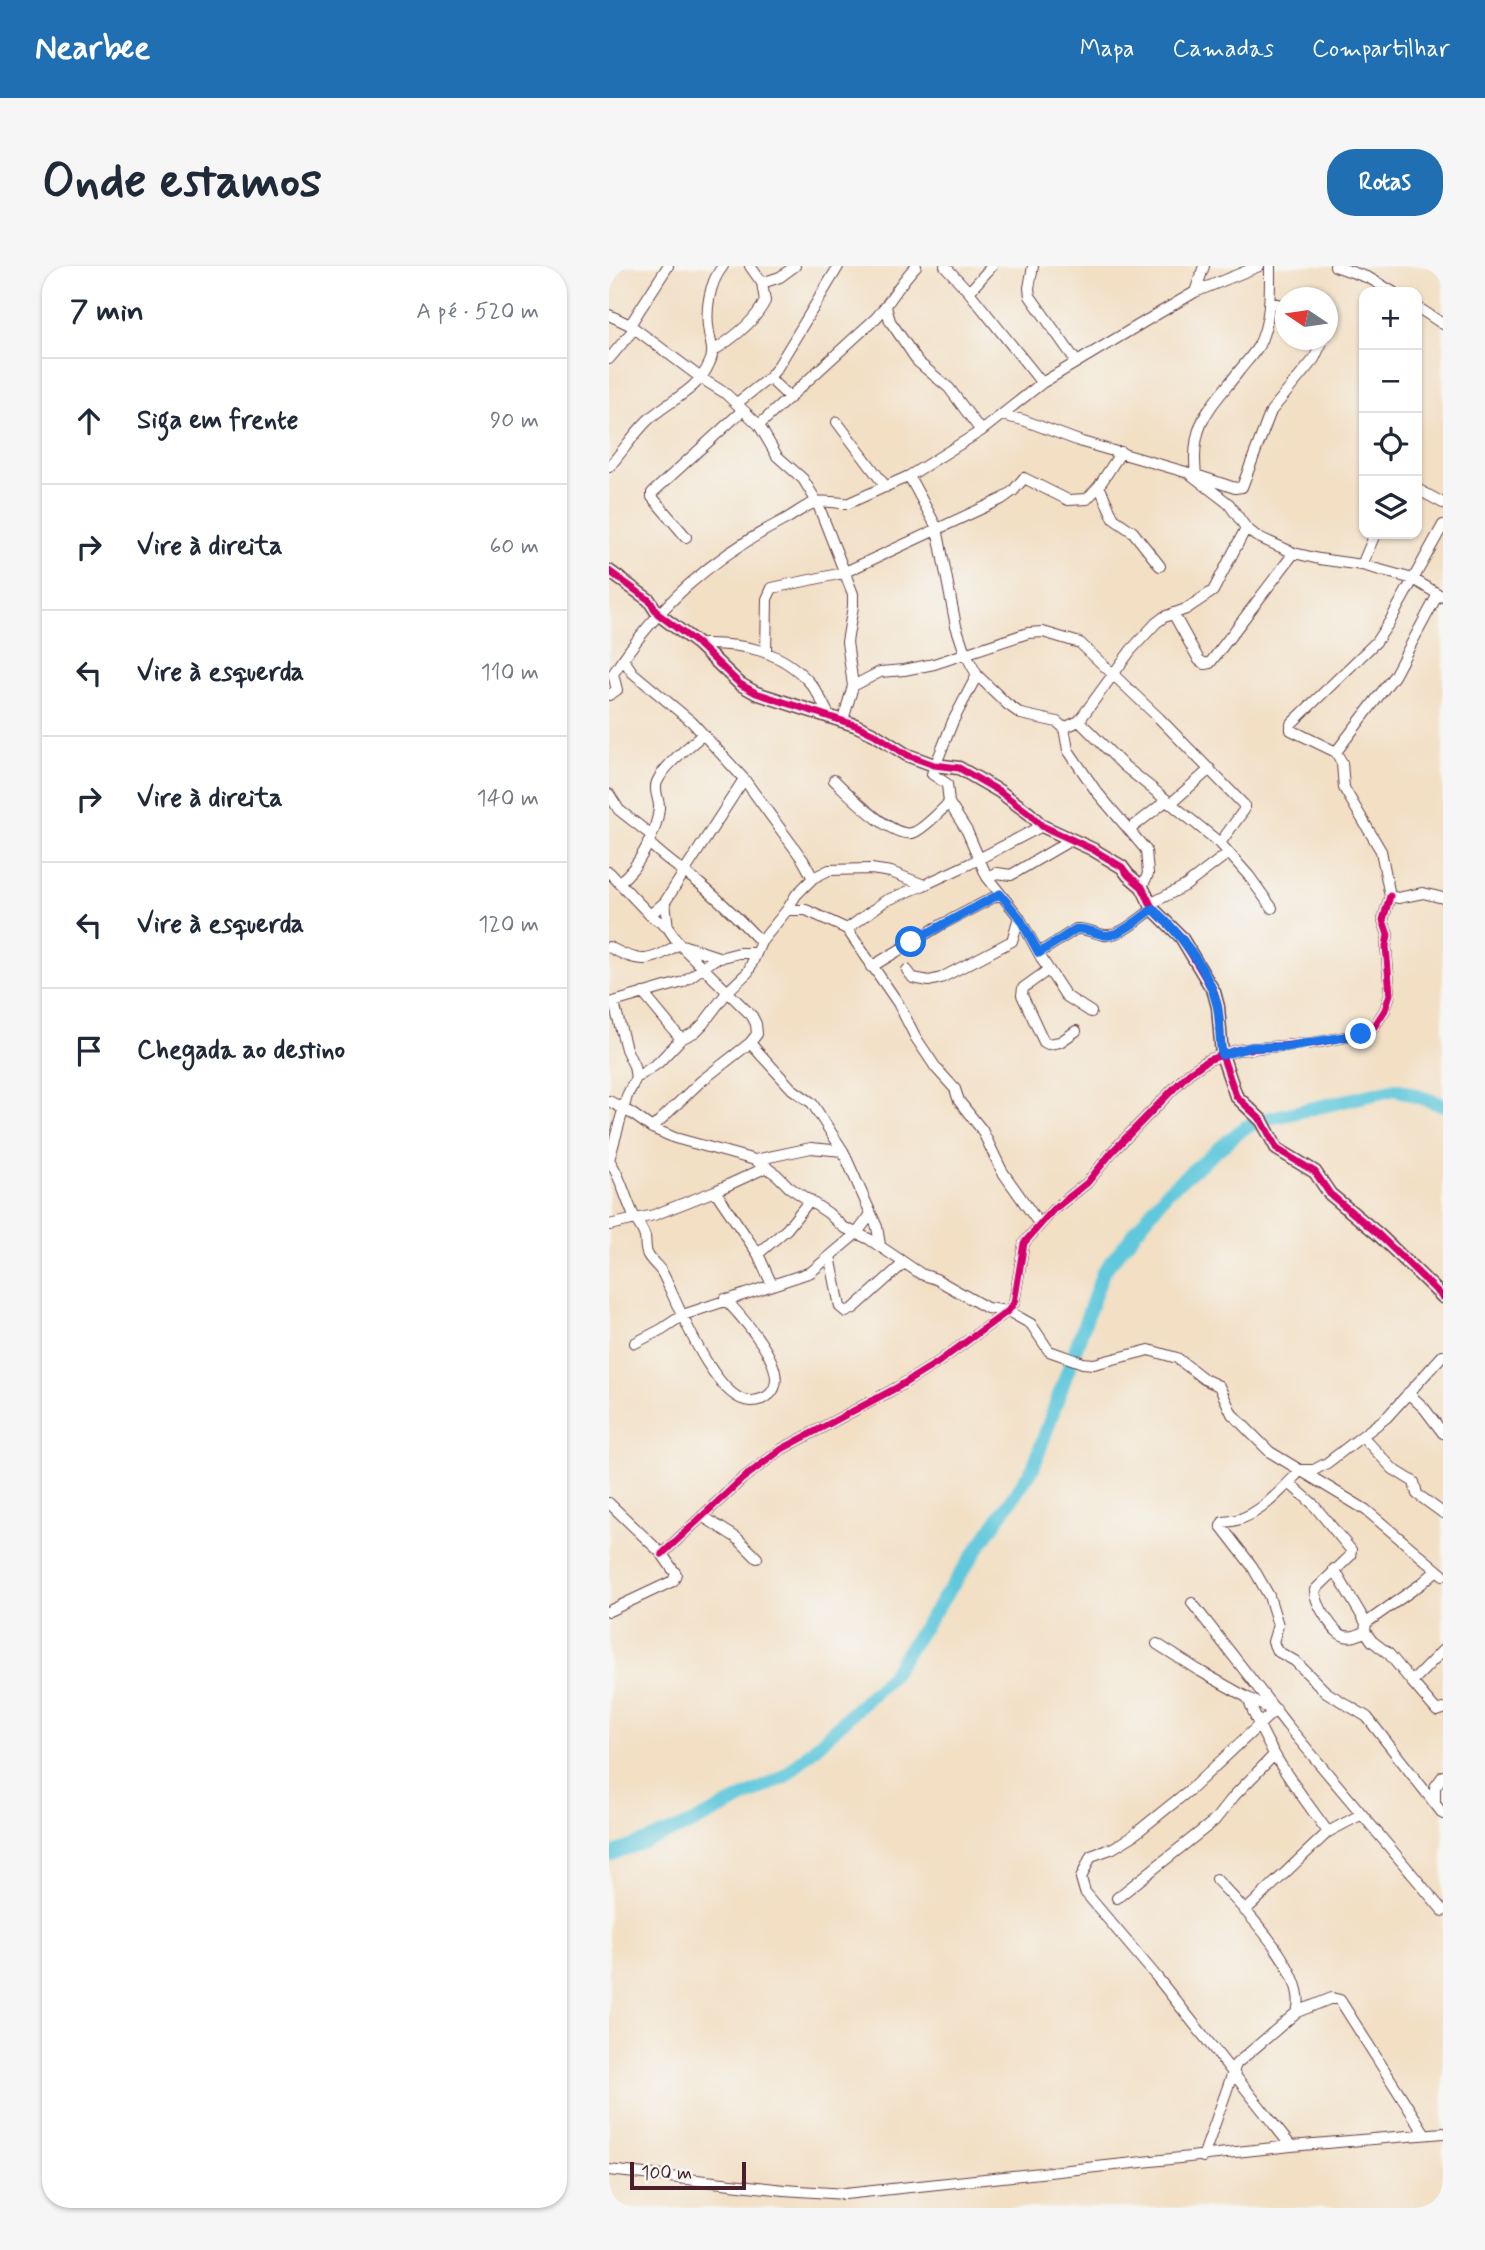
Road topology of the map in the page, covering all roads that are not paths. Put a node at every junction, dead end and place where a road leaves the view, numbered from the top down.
1 (668, 266) edge
2 (723, 266) edge
3 (750, 266) edge
4 (795, 266) edge
5 (916, 266) edge
6 (945, 266) edge
7 (992, 266) edge
8 (1033, 266) edge
9 (1204, 266) edge
10 (1259, 266) edge
11 (1270, 266) edge
12 (1335, 266) edge
13 (838, 267) edge
14 (762, 283) junction
15 (1384, 287) edge
16 (969, 292) junction
17 (1195, 292) junction
18 (1270, 302) junction
19 (1275, 303) edge
20 (886, 307) junction
21 (1422, 310) edge
22 (609, 315) edge
23 (876, 318) junction
24 (890, 321) junction
25 (1443, 324) edge
26 (632, 327) junction
27 (1318, 350) edge
28 (713, 351) junction
29 (609, 359) edge
30 (1076, 361) junction
31 (701, 378) junction
32 (768, 378) junction
33 (1042, 383) junction
34 (790, 398) junction
35 (740, 406) junction
36 (1001, 415) junction
37 (837, 422) dead end
38 (759, 425) junction
39 (981, 431) junction
40 (1121, 452) junction
41 (609, 467) edge
42 (1193, 474) junction
43 (909, 477) junction
44 (1099, 486) junction
45 (886, 487) junction
46 (1422, 492) edge
47 (817, 502) junction
48 (1443, 503) edge
49 (1443, 525) edge
50 (937, 528) junction
51 (1247, 528) junction
52 (686, 537) dead end
53 (1373, 539) edge
54 (1294, 553) junction
55 (1363, 565) junction
56 (1160, 566) dead end
57 (609, 571) edge
58 (843, 573) junction
59 (1413, 579) junction
60 (1440, 595) edge
61 (1173, 613) junction
62 (658, 614) junction
63 (698, 644) junction
64 (767, 653) junction
65 (965, 653) junction
66 (622, 659) junction
67 (633, 673) junction
68 (613, 674) junction
69 (977, 675) junction
70 (1113, 676) junction
71 (853, 686) junction
72 (609, 695) edge
73 (837, 719) junction
74 (1079, 721) junction
75 (1064, 728) junction
76 (702, 735) junction
77 (1336, 752) junction
78 (934, 765) junction
79 (1210, 769) junction
80 (744, 779) junction
81 (834, 779) dead end
82 (609, 794) edge
83 (949, 803) junction
84 (1168, 803) junction
85 (1042, 826) junction
86 (1129, 830) junction
87 (650, 839) junction
88 (1071, 840) junction
89 (1220, 844) junction
90 (1227, 854) junction
91 (978, 859) junction
92 (609, 872) edge
93 (684, 873) junction
94 (987, 877) junction
95 (813, 878) junction
96 (619, 882) junction
97 (924, 885) junction
98 (1142, 887) junction
99 (1000, 894) junction
100 (796, 895) junction
101 (1390, 896) junction
102 (1443, 898) edge
103 (665, 902) junction
104 (1152, 906) junction
105 (1272, 908) dead end
106 (787, 910) junction
107 (806, 910) junction
108 (650, 915) junction
109 (1019, 917) junction
110 (668, 928) junction
111 (847, 929) junction
112 (1033, 940) junction
113 (1012, 941) junction
114 (761, 942) junction
115 (679, 944) junction
116 (609, 947) edge
117 (754, 953) junction
118 (1039, 953) junction
119 (721, 957) junction
120 (871, 967) junction
121 (702, 968) junction
122 (907, 970) dead end
123 (1048, 970) junction
124 (728, 991) junction
125 (643, 993) junction
126 (612, 1003) edge
127 (1091, 1012) dead end
128 (1076, 1031) dead end
129 (681, 1039) junction
130 (750, 1043) junction
131 (1222, 1055) junction
132 (636, 1078) junction
133 (609, 1101) edge
134 (624, 1108) junction
135 (652, 1128) junction
136 (843, 1151) junction
137 (609, 1160) edge
138 (755, 1160) junction
139 (767, 1167) junction
140 (715, 1191) junction
141 (810, 1200) junction
142 (871, 1214) junction
143 (636, 1219) junction
144 (609, 1225) edge
145 (1040, 1225) junction
146 (857, 1233) junction
147 (880, 1245) junction
148 (758, 1254) junction
149 (830, 1256) junction
150 (904, 1264) junction
151 (772, 1285) junction
152 (1443, 1297) edge
153 (725, 1299) junction
154 (1008, 1311) junction
155 (683, 1315) junction
156 (635, 1343) dead end
157 (1443, 1355) edge
158 (1408, 1393) junction
159 (1443, 1433) edge
160 (1362, 1436) junction
161 (1301, 1470) junction
162 (1289, 1483) junction
163 (609, 1503) edge
164 (1443, 1513) edge
165 (702, 1516) junction
166 (662, 1554) junction
167 (757, 1558) dead end
168 (1334, 1569) junction
169 (1440, 1572) edge
170 (1192, 1603) dead end
171 (609, 1612) edge
172 (1366, 1627) junction
173 (1157, 1644) dead end
174 (1443, 1650) edge
175 (1412, 1682) junction
176 (1248, 1698) junction
177 (1443, 1709) edge
178 (1275, 1710) junction
179 (1258, 1727) junction
180 (1273, 1756) junction
181 (1443, 1776) edge
182 (1435, 1803) junction
183 (1362, 1814) junction
184 (1443, 1814) edge
185 (1328, 1832) junction
186 (1216, 1879) dead end
187 (1117, 1898) dead end
188 (1245, 1911) junction
189 (1443, 1911) edge
190 (1297, 2012) junction
191 (1232, 2072) junction
192 (1443, 2133) edge
193 (1425, 2134) junction
194 (1291, 2147) junction
195 (1203, 2157) junction
196 (609, 2170) edge

1 - 26 street
2 - 28 street
3 - 14 street
4 - 14 street
5 - 20 street
6 - 16 street
7 - 16 street
8 - 30 street
9 - 17 street
10 - 17 street
11 - 18 street
12 - 15 street
13 - 32 street
14 - 28 street
16 - 33 street
17 - 30 street
18 - 19 street
18 - 42 street
20 - 23 street
20 - 24 street
21 - 25 street
22 - 26 street
23 - 24 street
23 - 34 street
24 - 39 street
26 - 29 street
26 - 31 street
27 - 42 street
28 - 31 street
30 - 33 street
31 - 35 street
31 - 41 street
32 - 34 street
32 - 35 street
33 - 36 street
34 - 38 street
35 - 38 street
35 - 52 street
36 - 39 street
36 - 40 street
37 - 45 street
38 - 47 street
39 - 43 street
40 - 42 street
40 - 44 street
42 - 51 street
43 - 45 street
43 - 50 street
44 - 50 street
44 - 56 street
45 - 47 street
46 - 48 street
47 - 58 street
47 - 62 street
49 - 59 street
50 - 58 street
50 - 65 street
51 - 54 street
51 - 61 street
53 - 55 street
54 - 55 street
54 - 61 street
55 - 59 street
57 - 62 street
58 - 64 street
58 - 71 street
59 - 60 street
59 - 77 street
60 - 77 street
61 - 70 street
62 - 63 street
62 - 66 street
63 - 64 street
63 - 73 street
64 - 73 street
65 - 69 street
65 - 70 street
65 - 71 street
66 - 67 street
66 - 68 street
67 - 68 street
67 - 76 street
68 - 72 street
69 - 75 street
69 - 78 street
70 - 74 street
70 - 79 street
71 - 73 street
73 - 78 street
74 - 75 street
74 - 84 street
75 - 86 street
76 - 80 street
76 - 87 street
77 - 101 street
78 - 83 street
78 - 85 street
79 - 84 street
79 - 89 street
80 - 93 street
80 - 95 street
81 - 83 street
82 - 87 street
83 - 91 street
84 - 86 street
84 - 89 street
85 - 88 street
85 - 91 street
86 - 98 street
87 - 93 street
87 - 96 street
88 - 94 street
88 - 98 street
89 - 90 street
90 - 104 street
90 - 105 street
91 - 94 street
91 - 97 street
92 - 96 street
93 - 103 street
93 - 114 street
94 - 99 street
95 - 97 street
95 - 100 street
96 - 108 street
97 - 111 street
98 - 104 street
99 - 109 street
99 - 120 street
100 - 106 street
100 - 107 street
101 - 102 street
101 - 131 street
103 - 108 street
103 - 110 street
104 - 118 street
104 - 131 street
106 - 107 street
106 - 114 street
107 - 111 street
108 - 110 street
109 - 112 street
109 - 113 street
110 - 115 street
111 - 120 street
112 - 113 street
112 - 118 street
113 - 122 street
114 - 117 street
115 - 116 street
115 - 119 street
115 - 121 street
117 - 119 street
117 - 124 street
118 - 123 street
119 - 121 street
120 - 145 street
121 - 124 street
121 - 125 street
123 - 127 street
123 - 128 street
124 - 129 street
124 - 130 street
125 - 126 street
125 - 129 street
126 - 132 street
129 - 132 street
130 - 135 street
130 - 136 street
131 - 145 street
131 - 152 street
132 - 134 street
133 - 134 street
134 - 135 street
134 - 137 street
135 - 138 street
136 - 138 street
136 - 142 street
137 - 143 street
138 - 139 street
139 - 140 street
139 - 141 street
140 - 143 street
140 - 148 street
141 - 146 street
141 - 148 street
142 - 146 street
142 - 147 street
143 - 144 street
143 - 155 street
145 - 154 street
146 - 147 street
146 - 149 street
147 - 150 street
148 - 151 street
149 - 150 street
149 - 151 street
150 - 154 street
151 - 153 street
153 - 155 street
153 - 155 street
154 - 161 street
154 - 165 street
155 - 156 street
157 - 158 street
158 - 159 street
158 - 160 street
160 - 161 street
160 - 164 street
161 - 162 street
161 - 169 street
162 - 168 street
162 - 182 street
163 - 166 street
165 - 166 street
165 - 167 street
166 - 171 street
168 - 172 street
168 - 172 street
169 - 172 street
170 - 178 street
172 - 175 street
173 - 176 street
174 - 175 street
175 - 177 street
176 - 178 street
176 - 179 street
178 - 179 street
178 - 183 street
179 - 180 street
179 - 191 street
180 - 185 street
180 - 187 street
181 - 182 street
182 - 184 street
183 - 185 street
183 - 189 street
185 - 188 street
186 - 188 street
188 - 190 street
190 - 191 street
190 - 193 street
191 - 194 street
191 - 195 street
192 - 193 street
193 - 194 street
194 - 195 street
195 - 196 street

